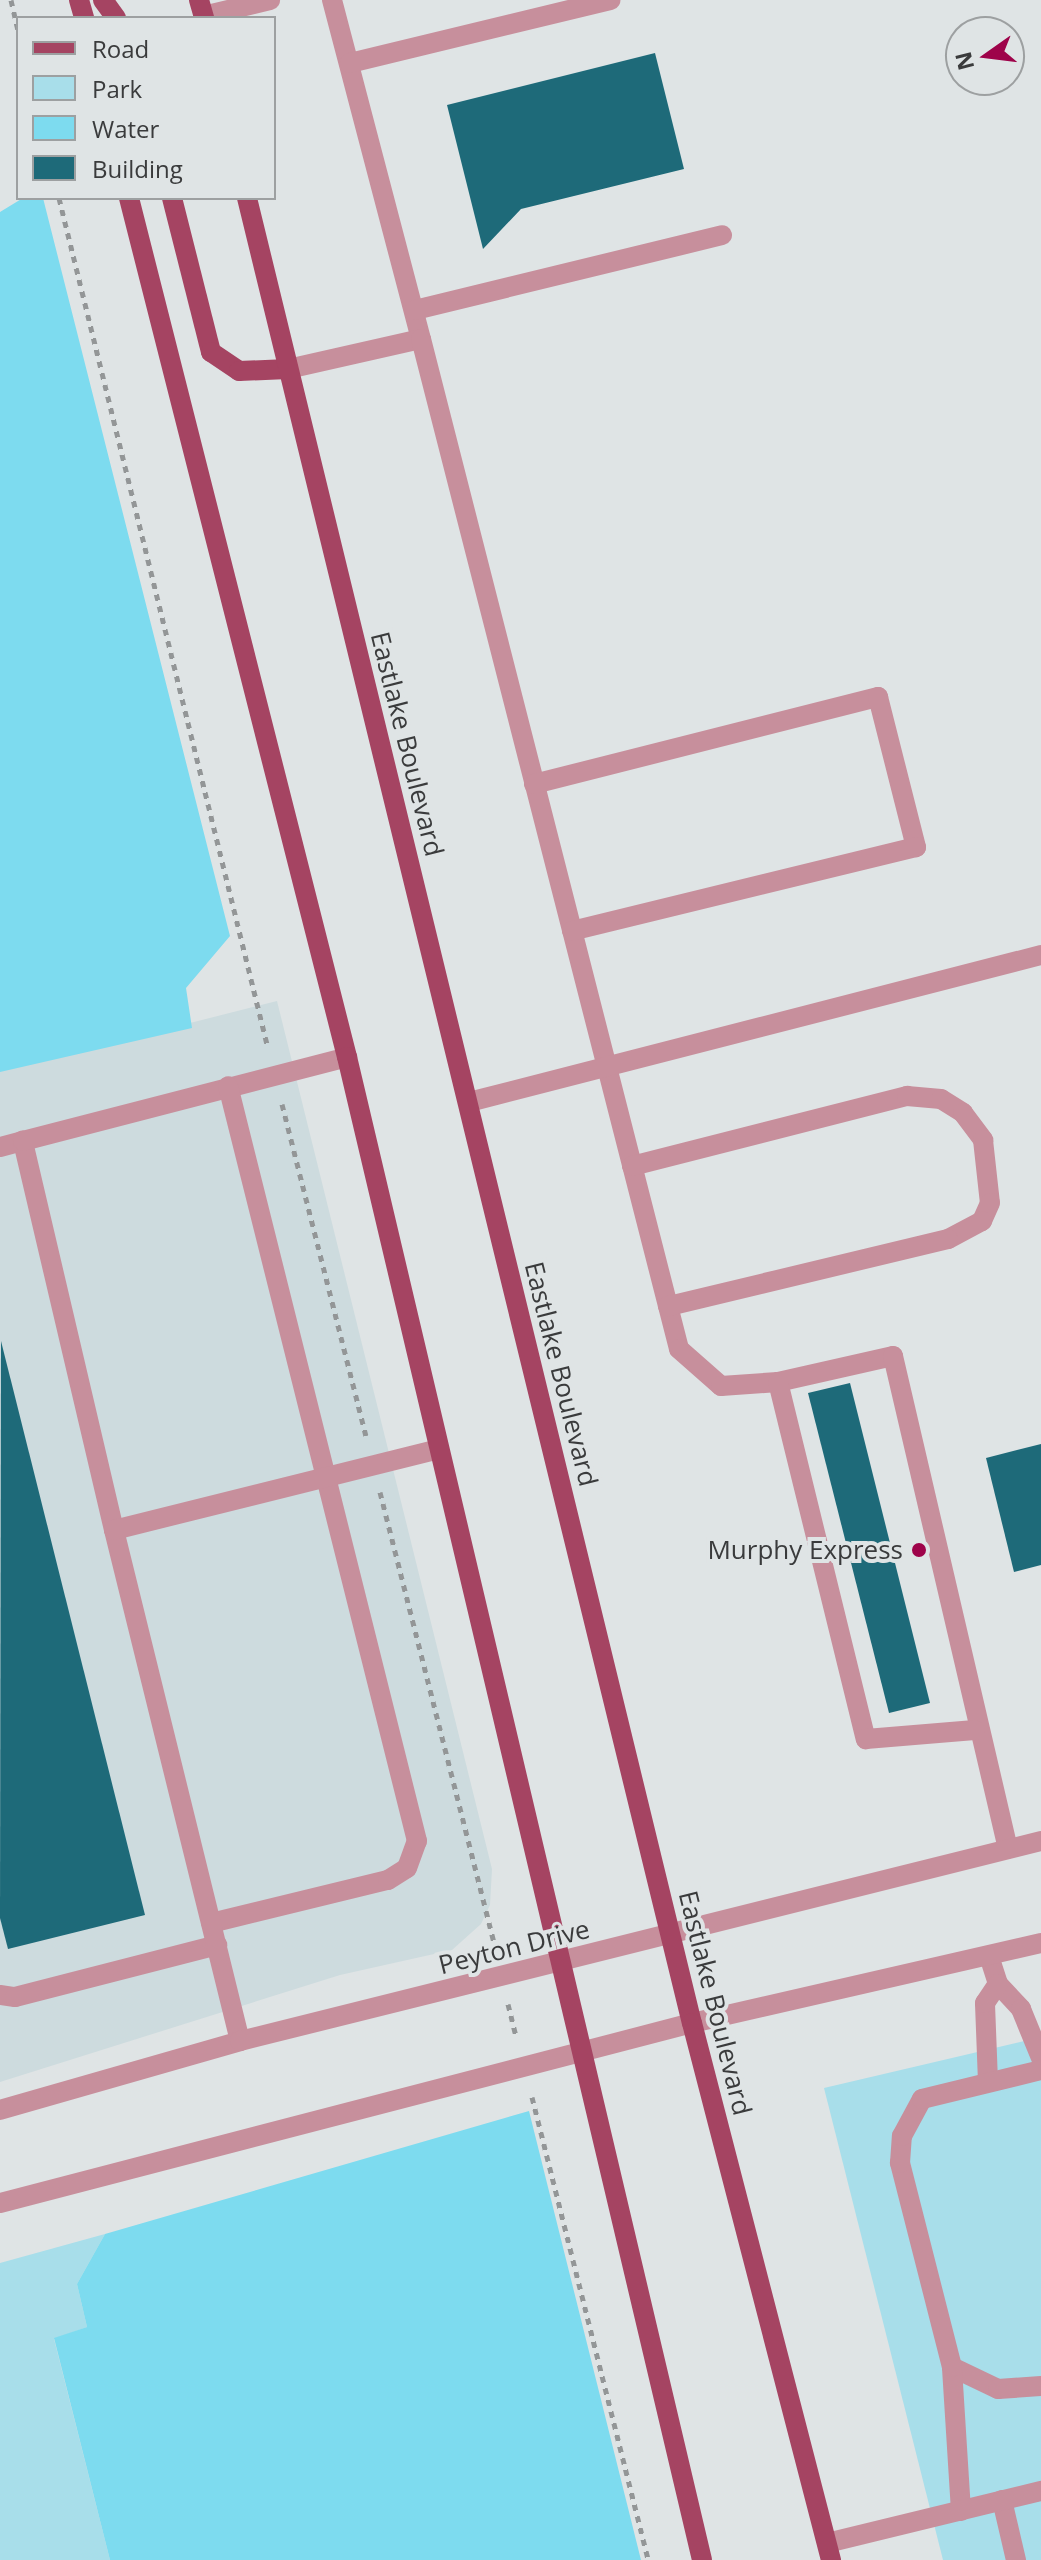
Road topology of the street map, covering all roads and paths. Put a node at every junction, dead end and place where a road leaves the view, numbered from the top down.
1 (11, 0) edge
2 (270, 0) edge
3 (332, 0) edge
4 (611, 0) edge
5 (202, 11) edge
6 (16, 21) edge
7 (350, 63) junction
8 (59, 200) edge
9 (130, 200) edge
10 (173, 200) edge
11 (247, 200) edge
12 (722, 235) dead end
13 (415, 310) junction
14 (421, 339) junction
15 (288, 369) junction
16 (534, 784) junction
17 (572, 931) junction
18 (1040, 959) edge
19 (264, 1028) dead end
20 (347, 1057) junction
21 (607, 1067) junction
22 (228, 1086) junction
23 (282, 1102) dead end
24 (469, 1102) junction
25 (23, 1141) junction
26 (0, 1147) edge
27 (632, 1166) junction
28 (668, 1306) junction
29 (778, 1382) junction
30 (367, 1443) dead end
31 (438, 1449) junction
32 (328, 1477) junction
33 (381, 1497) dead end
34 (114, 1530) junction
35 (975, 1730) junction
36 (1041, 1841) edge
37 (1008, 1849) junction
38 (211, 1923) junction
39 (671, 1934) junction
40 (1041, 1943) edge
41 (217, 1945) junction
42 (989, 1956) junction
43 (560, 1963) junction
44 (502, 1977) junction
45 (998, 1984) junction
46 (0, 1995) edge
47 (692, 2023) junction
48 (240, 2041) junction
49 (580, 2053) junction
50 (1041, 2058) edge
51 (524, 2068) junction
52 (1041, 2070) edge
53 (988, 2082) junction
54 (0, 2110) edge
55 (0, 2203) edge
56 (952, 2367) junction
57 (1041, 2386) edge
58 (1041, 2491) edge
59 (1002, 2500) junction
60 (961, 2511) junction
61 (829, 2552) edge
62 (648, 2560) edge
63 (702, 2560) edge
64 (1016, 2560) edge

1 - 6 path
2 - 5 street
3 - 7 street
4 - 7 street
7 - 13 street
8 - 19 path
9 - 20 main road
10 - 15 main road
11 - 15 main road, Eastlake Boulevard
12 - 13 street
13 - 14 street
14 - 15 street
14 - 16 street
15 - 24 main road, Eastlake Boulevard
16 - 17 street
16 - 17 street
17 - 21 street
18 - 21 street
20 - 22 street
20 - 31 main road
21 - 24 street
21 - 27 street
22 - 25 street
22 - 32 street
23 - 30 path
24 - 39 main road, Eastlake Boulevard
25 - 26 street
25 - 34 street
27 - 28 street
27 - 28 street
28 - 29 street
29 - 35 street
29 - 35 street
31 - 32 street
31 - 43 main road
32 - 34 street
32 - 38 street
33 - 44 path
34 - 38 street
35 - 37 street
36 - 37 street, Peyton Drive
37 - 39 street, Peyton Drive
38 - 41 street
39 - 43 street, Peyton Drive
39 - 47 main road, Eastlake Boulevard
40 - 42 street
41 - 46 street
41 - 48 street
42 - 45 street
42 - 47 street
43 - 44 street, Peyton Drive
43 - 49 main road
44 - 48 street, Peyton Drive
44 - 51 path
45 - 50 street
45 - 53 street
47 - 49 street
47 - 61 main road, Eastlake Boulevard
48 - 54 street, Peyton Drive
49 - 51 street
49 - 63 main road
51 - 55 street
51 - 62 path
52 - 53 street
53 - 56 street
56 - 57 street
56 - 60 street
58 - 59 street
59 - 60 street
59 - 64 street
60 - 61 street

